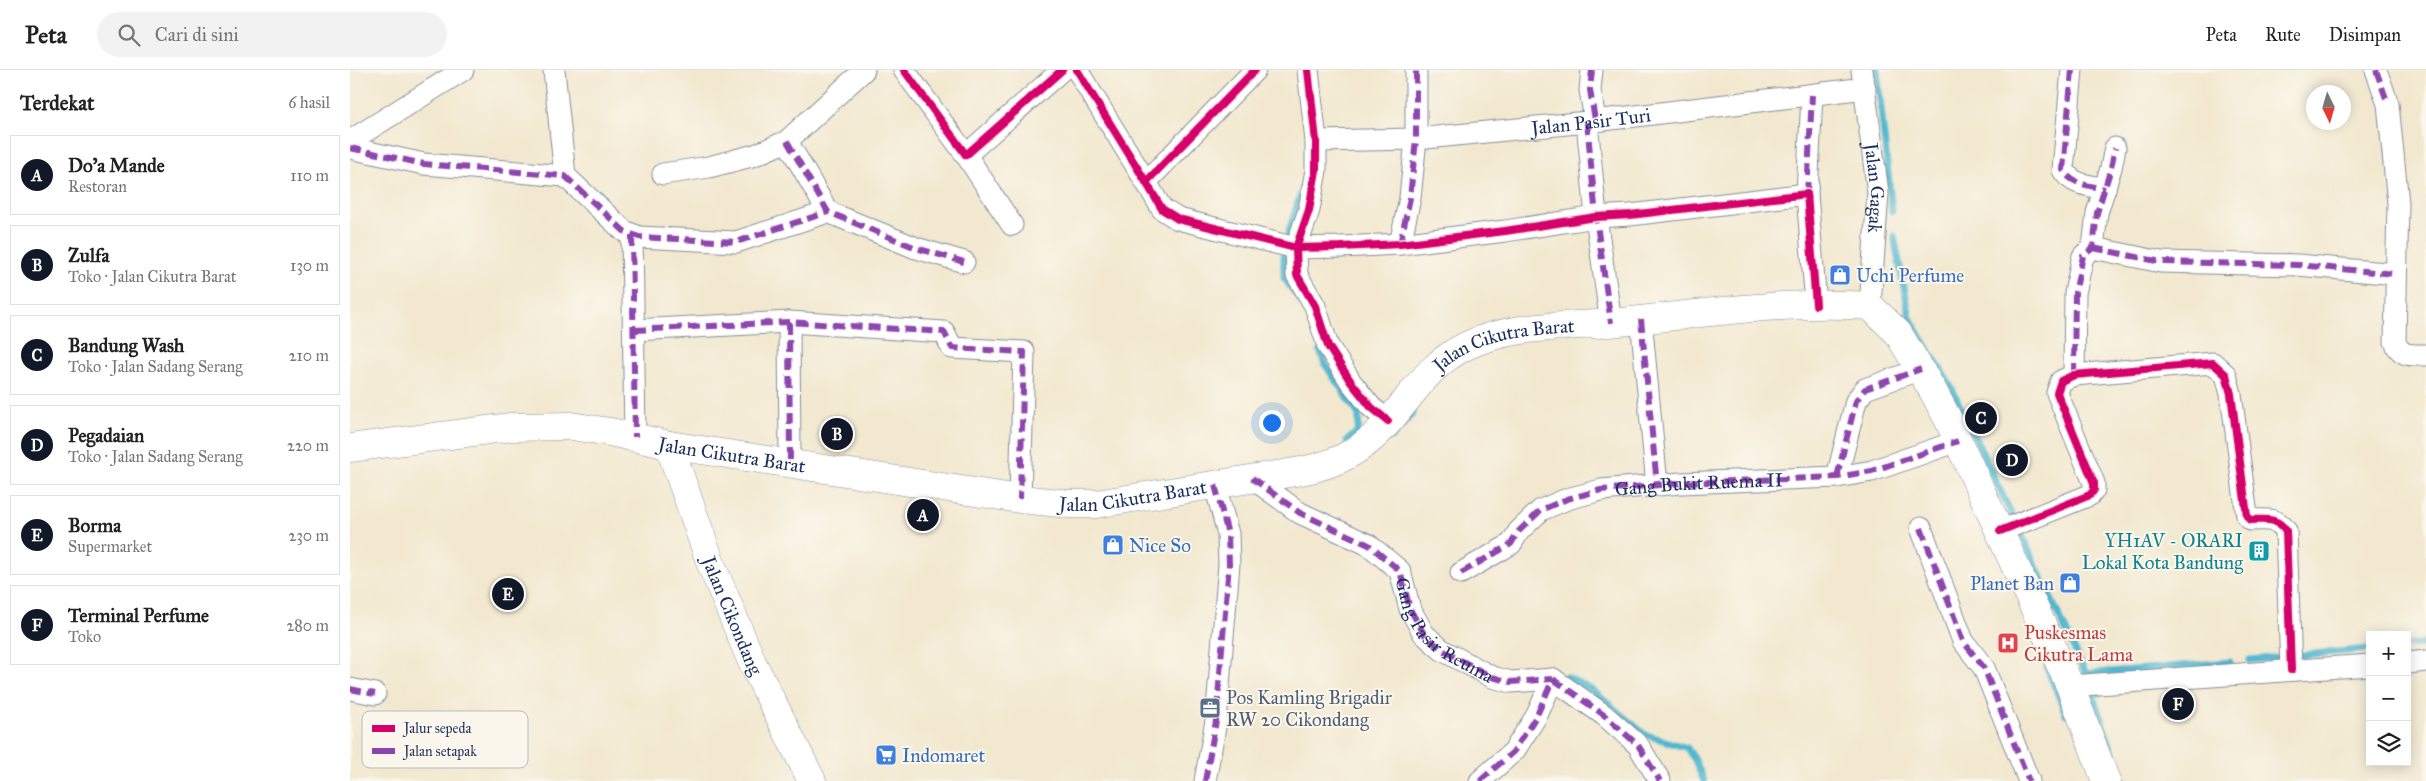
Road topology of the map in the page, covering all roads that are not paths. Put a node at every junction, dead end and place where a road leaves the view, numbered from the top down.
1 (463, 70) edge
2 (554, 70) edge
3 (864, 70) edge
4 (904, 70) edge
5 (1062, 70) edge
6 (1077, 70) edge
7 (1255, 70) edge
8 (1308, 70) edge
9 (1416, 70) edge
10 (1592, 70) edge
11 (2072, 70) edge
12 (2376, 70) edge
13 (1864, 79) edge
14 (1812, 95) junction
15 (1591, 121) junction
16 (1416, 139) junction
17 (350, 140) edge
18 (788, 141) junction
19 (1316, 142) junction
20 (350, 148) edge
21 (2114, 148) dead end
22 (966, 155) junction
23 (663, 174) dead end
24 (565, 176) junction
25 (1146, 182) junction
26 (2104, 189) junction
27 (1807, 194) junction
28 (828, 212) junction
29 (1596, 217) junction
30 (1012, 225) dead end
31 (632, 235) junction
32 (1400, 244) junction
33 (1296, 248) junction
34 (2093, 248) junction
35 (964, 262) dead end
36 (2396, 274) junction
37 (1816, 305) junction
38 (1870, 306) junction
39 (1641, 319) junction
40 (789, 322) junction
41 (1611, 323) junction
42 (634, 330) junction
43 (2426, 355) edge
44 (1921, 369) junction
45 (2074, 375) junction
46 (1388, 420) junction
47 (635, 437) junction
48 (1958, 441) junction
49 (669, 445) junction
50 (350, 448) edge
51 (790, 463) junction
52 (1837, 477) junction
53 (1259, 483) junction
54 (1215, 485) junction
55 (1656, 485) junction
56 (1020, 499) junction
57 (1921, 528) dead end
58 (2000, 531) junction
59 (1461, 573) dead end
60 (2426, 661) edge
61 (2411, 662) edge
62 (2366, 665) edge
63 (2291, 670) junction
64 (1552, 679) junction
65 (2070, 686) junction
66 (350, 689) edge
67 (375, 694) dead end
68 (812, 781) edge
69 (1205, 781) edge
70 (1480, 781) edge
71 (1660, 781) edge
72 (2029, 781) edge
73 (2106, 781) edge

1 - 17 street
2 - 24 street
3 - 18 street
4 - 22 street
5 - 22 street
6 - 25 street
7 - 25 street
8 - 19 street
9 - 16 street
10 - 15 street
11 - 26 street
12 - 36 street
13 - 14 street, Jalan Pasir Turi
13 - 38 street, Jalan Gagak
14 - 15 street, Jalan Pasir Turi
14 - 27 street
15 - 16 street, Jalan Pasir Turi
15 - 29 street
16 - 19 street, Jalan Pasir Turi
16 - 32 street
18 - 23 street
18 - 28 street
19 - 33 street
20 - 24 street
21 - 26 street
22 - 30 street
24 - 31 street
25 - 33 street
26 - 34 street
27 - 29 street
27 - 37 street
28 - 31 street
28 - 35 street
29 - 32 street
29 - 41 street
31 - 42 street
32 - 33 street
33 - 46 street
34 - 36 street
34 - 45 street
36 - 43 street
37 - 38 main road, Jalan Cikutra Barat
37 - 39 main road, Jalan Cikutra Barat
38 - 44 main road
39 - 41 main road, Jalan Cikutra Barat
39 - 55 street
40 - 42 street
40 - 51 street
40 - 56 street
41 - 46 main road, Jalan Cikutra Barat
42 - 47 street
44 - 48 main road
44 - 52 street
45 - 58 street
45 - 63 street
46 - 53 main road, Jalan Cikutra Barat
47 - 49 main road, Jalan Cikutra Barat
47 - 50 main road, Jalan Cikutra Barat
48 - 52 street, Gang Bukit Ruema II
48 - 58 main road
49 - 51 main road, Jalan Cikutra Barat
49 - 68 main road, Jalan Cikondang
51 - 56 main road, Jalan Cikutra Barat
52 - 55 street, Gang Bukit Ruema II
53 - 54 main road, Jalan Cikutra Barat
53 - 64 street, Gang Pasir Reuma
54 - 56 main road, Jalan Cikutra Barat
54 - 69 street
55 - 59 street, Gang Bukit Ruema II
57 - 72 street
58 - 65 main road
60 - 61 street
62 - 63 street
63 - 65 street
64 - 70 street
64 - 71 street
65 - 73 main road
66 - 67 street

